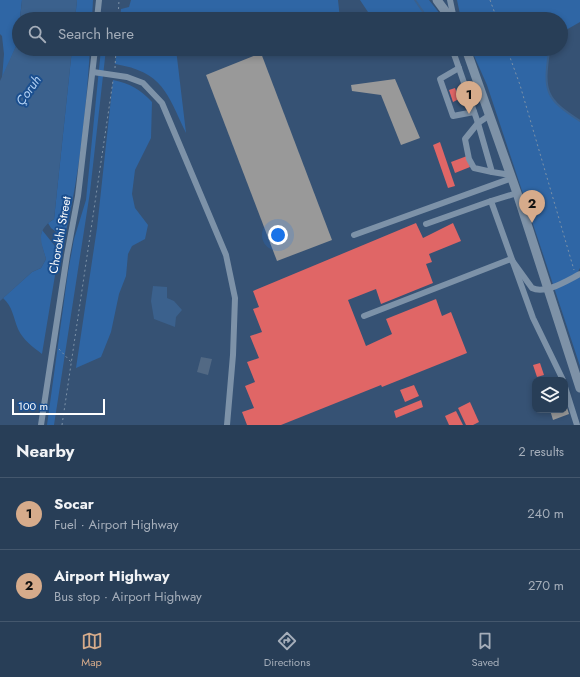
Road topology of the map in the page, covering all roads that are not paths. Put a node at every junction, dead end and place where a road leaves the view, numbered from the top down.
1 (98, 0) edge
2 (437, 0) edge
3 (450, 0) edge
4 (97, 12) edge
5 (446, 12) edge
6 (451, 12) edge
7 (94, 56) edge
8 (455, 56) edge
9 (469, 56) edge
10 (458, 68) junction
11 (93, 72) junction
12 (474, 112) junction
13 (490, 115) junction
14 (478, 123) junction
15 (492, 172) junction
16 (511, 177) junction
17 (517, 193) junction
18 (491, 201) junction
19 (426, 224) dead end
20 (354, 235) dead end
21 (511, 259) junction
22 (578, 275) edge
23 (548, 289) junction
24 (364, 316) dead end
25 (561, 377) edge
26 (580, 388) edge
27 (568, 397) edge
28 (41, 425) edge
29 (227, 425) edge
30 (577, 425) edge

1 - 4 street
2 - 5 highway
3 - 6 street
7 - 11 street, Chorokhi Street
8 - 10 street
9 - 13 highway
10 - 12 street
10 - 12 street
11 - 28 street, Chorokhi Street
11 - 29 street
12 - 14 street
13 - 14 street
13 - 16 highway
14 - 15 street
14 - 15 street
15 - 16 street
16 - 17 highway
16 - 20 street
17 - 18 street
17 - 23 highway
18 - 19 street
18 - 21 street
21 - 23 street
21 - 24 street
21 - 25 street
22 - 23 street
23 - 26 highway
27 - 30 street

